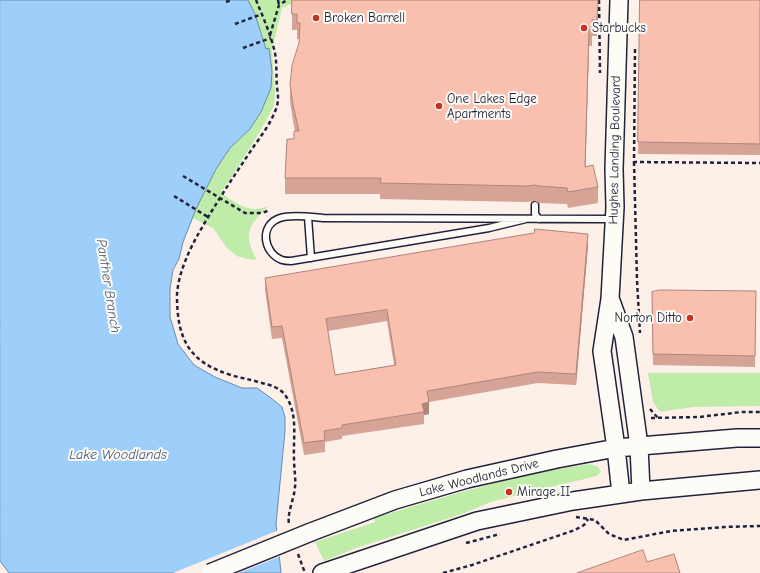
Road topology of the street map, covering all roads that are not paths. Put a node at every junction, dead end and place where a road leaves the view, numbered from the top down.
1 (619, 0) edge
2 (536, 205) edge
3 (308, 217) junction
4 (526, 219) junction
5 (539, 219) junction
6 (613, 219) junction
7 (311, 258) junction
8 (610, 299) junction
9 (760, 438) edge
10 (639, 446) junction
11 (616, 448) junction
12 (760, 480) edge
13 (642, 491) junction
14 (620, 494) junction
15 (325, 572) edge
16 (210, 573) edge

1 - 6 main road, Hughes Landing Boulevard
2 - 5 lane
3 - 4 lane
3 - 7 lane
3 - 7 lane
4 - 5 lane
4 - 7 lane
5 - 6 lane
6 - 8 main road, Hughes Landing Boulevard
8 - 10 main road, Hughes Landing Boulevard
8 - 11 main road, Hughes Landing Boulevard
9 - 10 main road, Lake Woodlands Drive
10 - 11 main road, Lake Woodlands Drive
10 - 13 main road, Hughes Landing Boulevard
11 - 14 main road, Hughes Landing Boulevard
11 - 16 main road, Lake Woodlands Drive, bridge
12 - 13 main road
13 - 14 main road
14 - 15 main road

